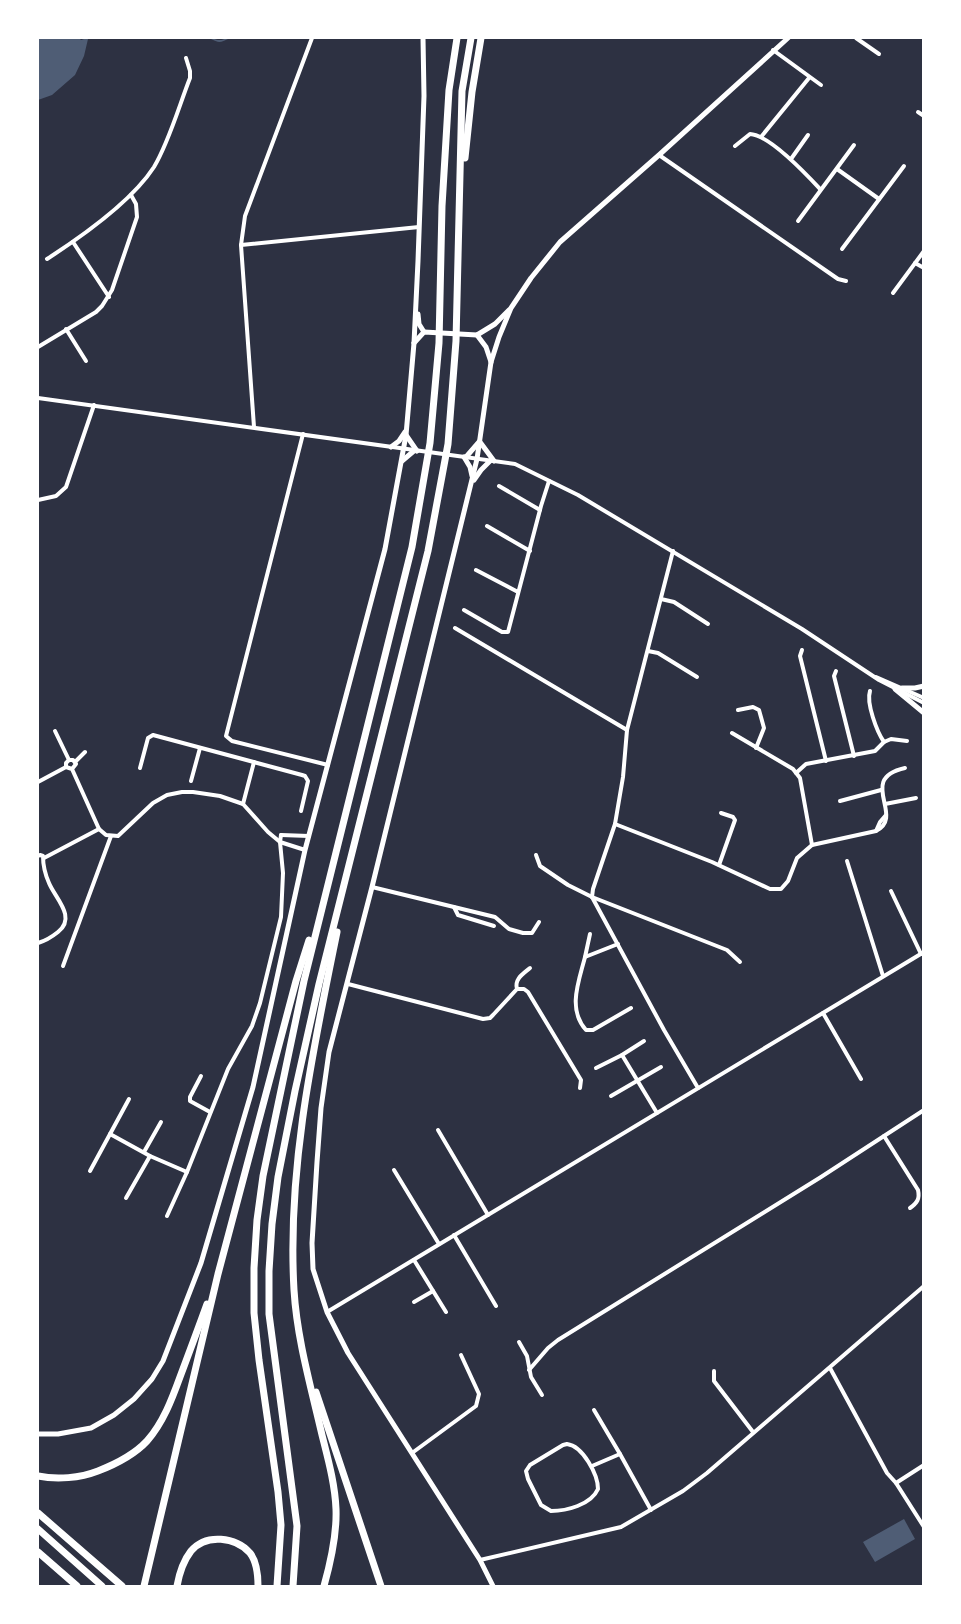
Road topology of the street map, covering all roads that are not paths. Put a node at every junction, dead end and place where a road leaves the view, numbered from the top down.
1 (312, 38) edge
2 (423, 38) edge
3 (457, 38) edge
4 (471, 38) edge
5 (481, 38) edge
6 (788, 38) edge
7 (856, 38) edge
8 (773, 50) junction
9 (879, 54) dead end
10 (186, 58) dead end
11 (809, 78) junction
12 (821, 85) dead end
13 (918, 112) dead end
14 (924, 116) edge
15 (808, 135) dead end
16 (761, 137) junction
17 (854, 145) dead end
18 (735, 146) dead end
19 (659, 155) junction
20 (791, 159) junction
21 (904, 166) dead end
22 (837, 168) junction
23 (820, 189) junction
24 (131, 195) junction
25 (879, 199) junction
26 (459, 207) junction
27 (798, 221) dead end
28 (419, 227) junction
29 (74, 242) junction
30 (241, 245) junction
31 (842, 249) dead end
32 (924, 251) edge
33 (47, 259) dead end
34 (915, 263) junction
35 (924, 268) edge
36 (846, 281) dead end
37 (417, 286) junction
38 (893, 293) dead end
39 (109, 297) junction
40 (511, 308) junction
41 (66, 329) junction
42 (424, 332) junction
43 (475, 335) junction
44 (414, 343) junction
45 (38, 347) edge
46 (86, 361) dead end
47 (491, 362) junction
48 (38, 398) edge
49 (94, 405) junction
50 (254, 427) junction
51 (407, 433) junction
52 (303, 434) junction
53 (479, 440) junction
54 (391, 446) junction
55 (404, 449) junction
56 (417, 451) junction
57 (464, 457) junction
58 (477, 458) junction
59 (492, 460) junction
60 (402, 461) junction
61 (549, 481) junction
62 (472, 482) junction
63 (499, 486) dead end
64 (38, 500) edge
65 (540, 510) junction
66 (487, 526) dead end
67 (530, 551) junction
68 (673, 551) junction
69 (476, 570) dead end
70 (518, 592) junction
71 (661, 599) junction
72 (464, 610) dead end
73 (708, 624) dead end
74 (456, 628) dead end
75 (648, 650) junction
76 (802, 650) dead end
77 (836, 671) dead end
78 (697, 677) dead end
79 (876, 677) junction
80 (924, 686) edge
81 (902, 688) junction
82 (895, 689) junction
83 (870, 691) dead end
84 (924, 698) edge
85 (924, 703) edge
86 (738, 710) dead end
87 (924, 714) edge
88 (627, 730) junction
89 (55, 731) dead end
90 (732, 733) dead end
91 (907, 741) dead end
92 (884, 742) junction
93 (200, 748) junction
94 (756, 748) junction
95 (86, 752) dead end
96 (854, 756) junction
97 (69, 760) junction
98 (826, 761) junction
99 (75, 762) junction
100 (254, 762) junction
101 (328, 765) junction
102 (66, 767) junction
103 (140, 768) dead end
104 (905, 768) dead end
105 (72, 769) junction
106 (796, 772) junction
107 (191, 781) dead end
108 (38, 782) edge
109 (881, 790) junction
110 (916, 798) dead end
111 (840, 801) dead end
112 (243, 804) junction
113 (885, 804) junction
114 (301, 811) dead end
115 (721, 813) dead end
116 (615, 824) junction
117 (100, 829) junction
118 (281, 835) junction
119 (111, 836) junction
120 (274, 836) junction
121 (309, 836) junction
122 (280, 842) junction
123 (812, 845) junction
124 (305, 850) junction
125 (353, 853) junction
126 (38, 855) edge
127 (536, 855) dead end
128 (41, 860) edge
129 (847, 861) dead end
130 (719, 865) junction
131 (327, 885) junction
132 (372, 887) junction
133 (891, 892) dead end
134 (592, 897) junction
135 (454, 907) junction
136 (539, 922) dead end
137 (494, 926) dead end
138 (590, 934) dead end
139 (38, 943) edge
140 (618, 944) junction
141 (922, 953) edge
142 (585, 958) junction
143 (740, 962) dead end
144 (63, 966) dead end
145 (530, 968) dead end
146 (883, 976) junction
147 (348, 984) junction
148 (517, 989) junction
149 (631, 1008) dead end
150 (823, 1013) junction
151 (644, 1041) dead end
152 (622, 1055) junction
153 (661, 1066) dead end
154 (596, 1068) dead end
155 (201, 1076) dead end
156 (861, 1079) dead end
157 (638, 1082) junction
158 (580, 1088) dead end
159 (698, 1088) junction
160 (611, 1096) dead end
161 (129, 1099) dead end
162 (924, 1110) edge
163 (210, 1112) junction
164 (657, 1113) junction
165 (161, 1122) dead end
166 (438, 1130) dead end
167 (110, 1134) junction
168 (884, 1136) junction
169 (144, 1152) junction
170 (150, 1156) junction
171 (394, 1170) dead end
172 (90, 1171) dead end
173 (186, 1172) junction
174 (126, 1198) dead end
175 (910, 1208) dead end
176 (488, 1215) junction
177 (167, 1216) dead end
178 (454, 1235) junction
179 (439, 1244) junction
180 (414, 1260) junction
181 (218, 1274) junction
182 (924, 1286) edge
183 (433, 1291) junction
184 (414, 1302) dead end
185 (496, 1306) dead end
186 (327, 1312) junction
187 (446, 1312) dead end
188 (518, 1342) dead end
189 (302, 1349) junction
190 (461, 1355) dead end
191 (830, 1368) junction
192 (529, 1370) junction
193 (714, 1371) dead end
194 (542, 1395) dead end
195 (594, 1410) dead end
196 (753, 1432) junction
197 (38, 1434) edge
198 (412, 1453) junction
199 (620, 1454) junction
200 (924, 1465) edge
201 (592, 1466) junction
202 (38, 1476) edge
203 (896, 1483) junction
204 (651, 1510) junction
205 (38, 1512) edge
206 (924, 1527) edge
207 (38, 1529) edge
208 (38, 1552) edge
209 (480, 1560) junction
210 (145, 1585) edge
211 (77, 1586) edge
212 (102, 1586) edge
213 (122, 1586) edge
214 (177, 1586) edge
215 (258, 1586) edge
216 (277, 1586) edge
217 (294, 1586) edge
218 (324, 1586) edge
219 (380, 1586) edge
220 (492, 1586) edge

1 - 30 street
2 - 28 main road
3 - 131 highway
4 - 26 highway
5 - 26 highway
6 - 8 main road
7 - 9 street
8 - 11 street
8 - 19 main road
10 - 24 street
11 - 12 street
11 - 16 street
13 - 14 street
15 - 20 street
16 - 18 street
16 - 20 street
17 - 22 street
19 - 36 street
19 - 40 main road
20 - 23 street
21 - 25 street
22 - 23 street
22 - 25 street
23 - 27 street
24 - 29 street
24 - 39 street
25 - 31 street
26 - 125 highway
28 - 30 street
28 - 37 main road
29 - 33 street
29 - 39 street
30 - 50 street
32 - 34 street
34 - 35 street
34 - 38 street
37 - 42 main road
37 - 44 main road
39 - 41 street
40 - 43 main road
40 - 47 main road
41 - 45 street
41 - 46 street
42 - 43 main road
42 - 44 main road
43 - 47 main road
44 - 51 main road
47 - 53 main road
48 - 49 street
49 - 50 street
49 - 64 street
50 - 52 street
51 - 54 main road
51 - 55 main road
51 - 56 main road
52 - 54 street
52 - 101 street
53 - 57 main road
53 - 58 main road
53 - 59 main road
54 - 55 street
55 - 56 street
55 - 60 main road
56 - 57 street
56 - 60 main road
57 - 58 street
57 - 62 main road
58 - 59 street
58 - 62 main road
59 - 61 street
59 - 62 main road
60 - 101 main road
61 - 65 street
61 - 68 street
62 - 132 main road
63 - 65 street
65 - 67 street
66 - 67 street
67 - 70 street
68 - 71 street
68 - 79 street
69 - 70 street
70 - 72 street
71 - 73 street
71 - 75 street
74 - 88 street
75 - 78 street
75 - 88 street
76 - 98 street
77 - 96 street
79 - 81 street
79 - 82 street
80 - 81 main road
81 - 84 street
82 - 85 street
82 - 87 main road
83 - 92 street
86 - 94 street
88 - 116 street
89 - 97 street
90 - 94 street
91 - 92 street
92 - 96 street
93 - 100 street
93 - 103 street
93 - 107 street
94 - 106 street
95 - 99 street
96 - 98 street
97 - 99 street
97 - 102 street
98 - 106 street
99 - 105 street
100 - 112 street
100 - 114 street
101 - 121 main road
102 - 105 street
102 - 108 street
104 - 109 street
105 - 117 street
106 - 123 street
109 - 111 street
109 - 113 street
110 - 113 street
112 - 119 street
112 - 120 street
113 - 123 street
115 - 130 street
116 - 130 street
116 - 134 street
117 - 119 street
117 - 128 street
118 - 120 street
118 - 121 street
118 - 122 street
119 - 144 street
120 - 122 street
121 - 124 main road
122 - 124 street
122 - 163 street
123 - 130 street
124 - 197 main road
125 - 189 highway
125 - 217 highway
126 - 128 street
127 - 134 street
128 - 139 street
129 - 146 street
131 - 181 highway
131 - 216 highway
132 - 135 street
132 - 147 main road
133 - 141 street
134 - 140 street
134 - 143 street
135 - 136 street
135 - 137 street
138 - 142 street
140 - 142 street
140 - 159 street
141 - 146 street
142 - 149 street
145 - 148 street
146 - 150 street
147 - 148 street
147 - 186 main road
148 - 158 street
150 - 156 street
150 - 159 street
151 - 152 street
152 - 154 street
152 - 157 street
153 - 157 street
155 - 163 street
157 - 160 street
157 - 164 street
159 - 164 street
161 - 167 street
162 - 168 street
163 - 173 street
164 - 176 street
165 - 169 street
166 - 176 street
167 - 169 street
167 - 172 street
168 - 175 street
168 - 192 street
169 - 170 street
170 - 173 street
170 - 174 street
171 - 179 street
173 - 177 street
176 - 178 street
178 - 179 street
178 - 185 street
179 - 180 street
180 - 183 street
180 - 186 street
181 - 202 highway
181 - 210 highway
182 - 191 street
183 - 184 street
183 - 187 street
186 - 198 main road
188 - 192 street
189 - 218 highway
189 - 219 highway
190 - 198 street
191 - 196 street
191 - 203 street
192 - 194 street
193 - 196 street
195 - 199 street
196 - 204 street
198 - 209 main road
199 - 201 street
199 - 204 street
200 - 203 street
201 - 201 street
203 - 206 street
204 - 209 street
205 - 213 highway
207 - 212 highway
208 - 211 highway
209 - 220 main road
214 - 215 highway

